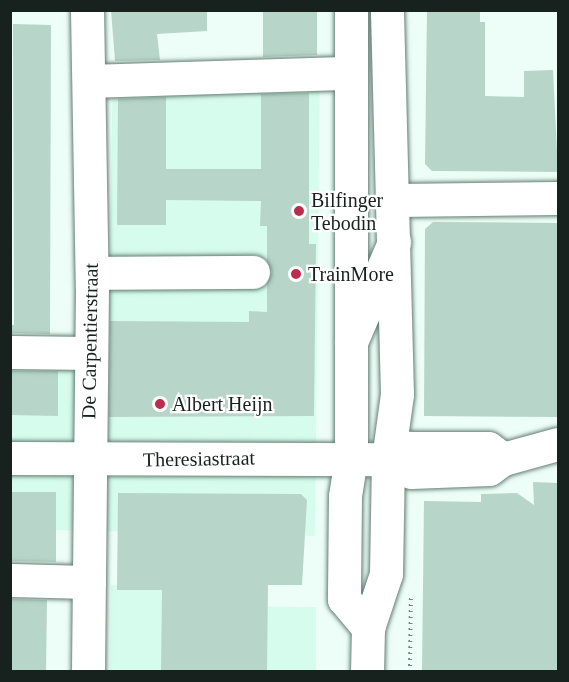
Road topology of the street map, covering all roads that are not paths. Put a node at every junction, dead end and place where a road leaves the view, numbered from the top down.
1 (87, 10) edge
2 (351, 10) edge
3 (387, 10) edge
4 (350, 73) junction
5 (89, 81) junction
6 (558, 198) edge
7 (394, 200) junction
8 (394, 242) junction
9 (253, 272) dead end
10 (92, 281) junction
11 (351, 342) junction
12 (10, 352) edge
13 (91, 353) junction
14 (558, 444) edge
15 (365, 450) junction
16 (10, 458) edge
17 (88, 460) junction
18 (10, 580) edge
19 (89, 582) junction
20 (368, 628) junction
21 (88, 672) edge
22 (367, 672) edge

1 - 5 street, De Carpentierstraat
2 - 4 street
3 - 7 street
4 - 5 street
4 - 11 street
5 - 10 street, De Carpentierstraat
6 - 7 street
7 - 8 street
8 - 11 street
8 - 15 street
9 - 10 street
10 - 13 street, De Carpentierstraat
11 - 15 street
12 - 13 street
13 - 17 street, De Carpentierstraat
14 - 15 street, Theresiastraat
15 - 17 street, Theresiastraat
15 - 20 street
15 - 20 street
16 - 17 street, Theresiastraat
17 - 19 street, De Carpentierstraat
18 - 19 street
19 - 21 street, De Carpentierstraat
20 - 22 street

